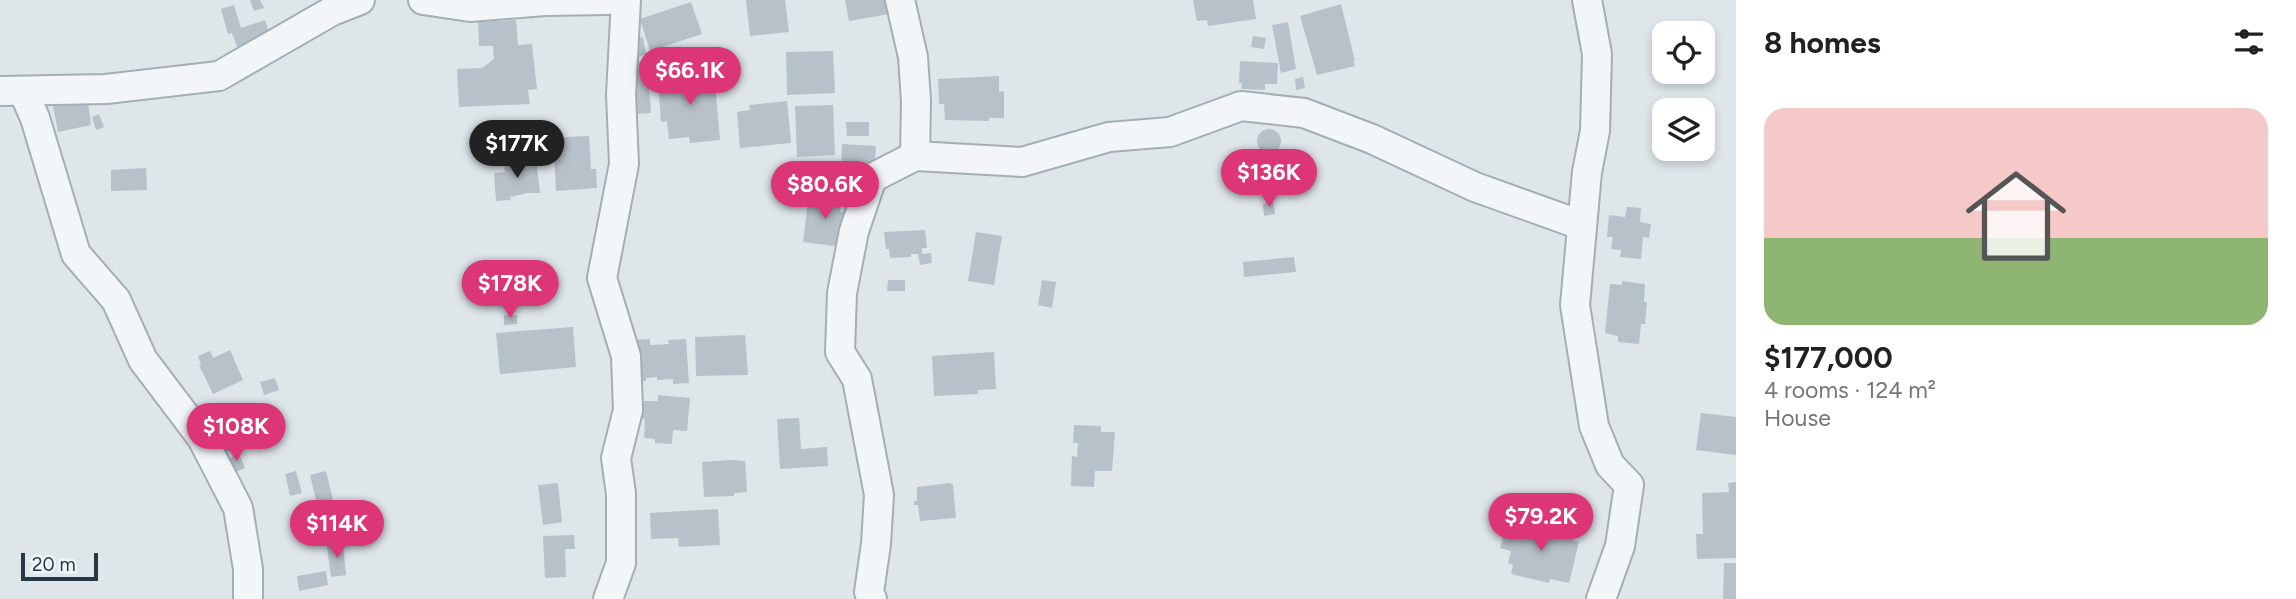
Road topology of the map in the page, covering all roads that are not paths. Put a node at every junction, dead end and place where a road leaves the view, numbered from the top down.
1 (360, 0) edge
2 (423, 0) edge
3 (608, 0) edge
4 (626, 0) edge
5 (900, 0) edge
6 (1587, 0) edge
7 (12, 91) edge
8 (915, 156) junction
9 (1581, 225) junction
10 (248, 599) edge
11 (608, 599) edge
12 (872, 599) edge
13 (1601, 599) edge

1 - 7 street
2 - 3 street
4 - 11 street
5 - 8 street
6 - 9 street
7 - 10 street
8 - 9 street
8 - 12 street
9 - 13 street

